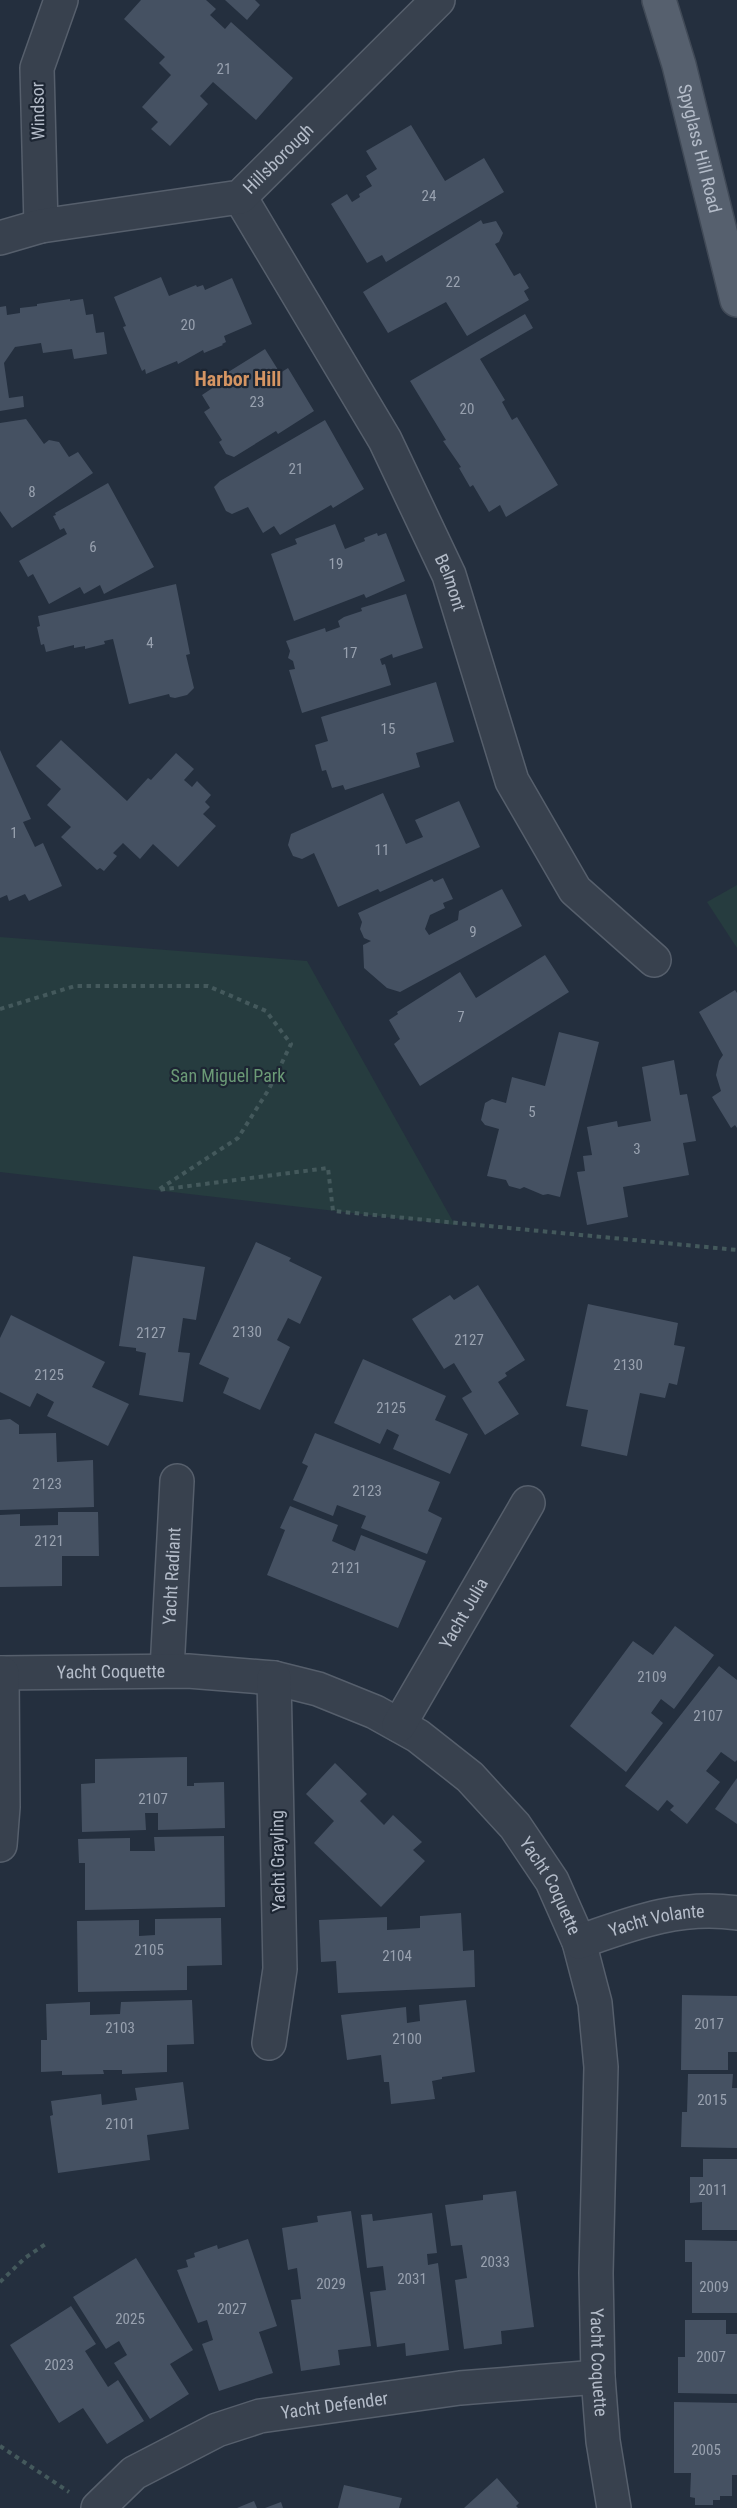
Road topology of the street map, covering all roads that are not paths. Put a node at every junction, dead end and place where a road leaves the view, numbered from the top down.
1 (61, 0) edge
2 (438, 0) edge
3 (659, 0) edge
4 (240, 197) junction
5 (40, 226) junction
6 (0, 238) edge
7 (737, 300) edge
8 (654, 960) dead end
9 (177, 1481) dead end
10 (528, 1503) dead end
11 (167, 1670) junction
12 (1, 1673) edge
13 (274, 1678) junction
14 (399, 1725) junction
15 (0, 1845) edge
16 (737, 1913) edge
17 (579, 1942) junction
18 (269, 2043) dead end
19 (598, 2377) junction
20 (85, 2501) edge
21 (614, 2508) edge

1 - 5 street, Windsor
2 - 4 street, Hillsborough
3 - 7 main road, Spyglass Hill Road
4 - 5 street, Hillsborough
4 - 8 street, Belmont
5 - 6 street, Hillsborough
9 - 11 street, Yacht Radiant
10 - 14 street, Yacht Julia
11 - 12 street, Yacht Coquette
11 - 13 street, Yacht Coquette
12 - 15 street
13 - 14 street, Yacht Coquette
13 - 18 street, Yacht Grayling
14 - 17 street, Yacht Coquette
16 - 17 street, Yacht Volante
17 - 19 street, Yacht Coquette
19 - 20 street, Yacht Defender
19 - 21 street, Yacht Coquette

